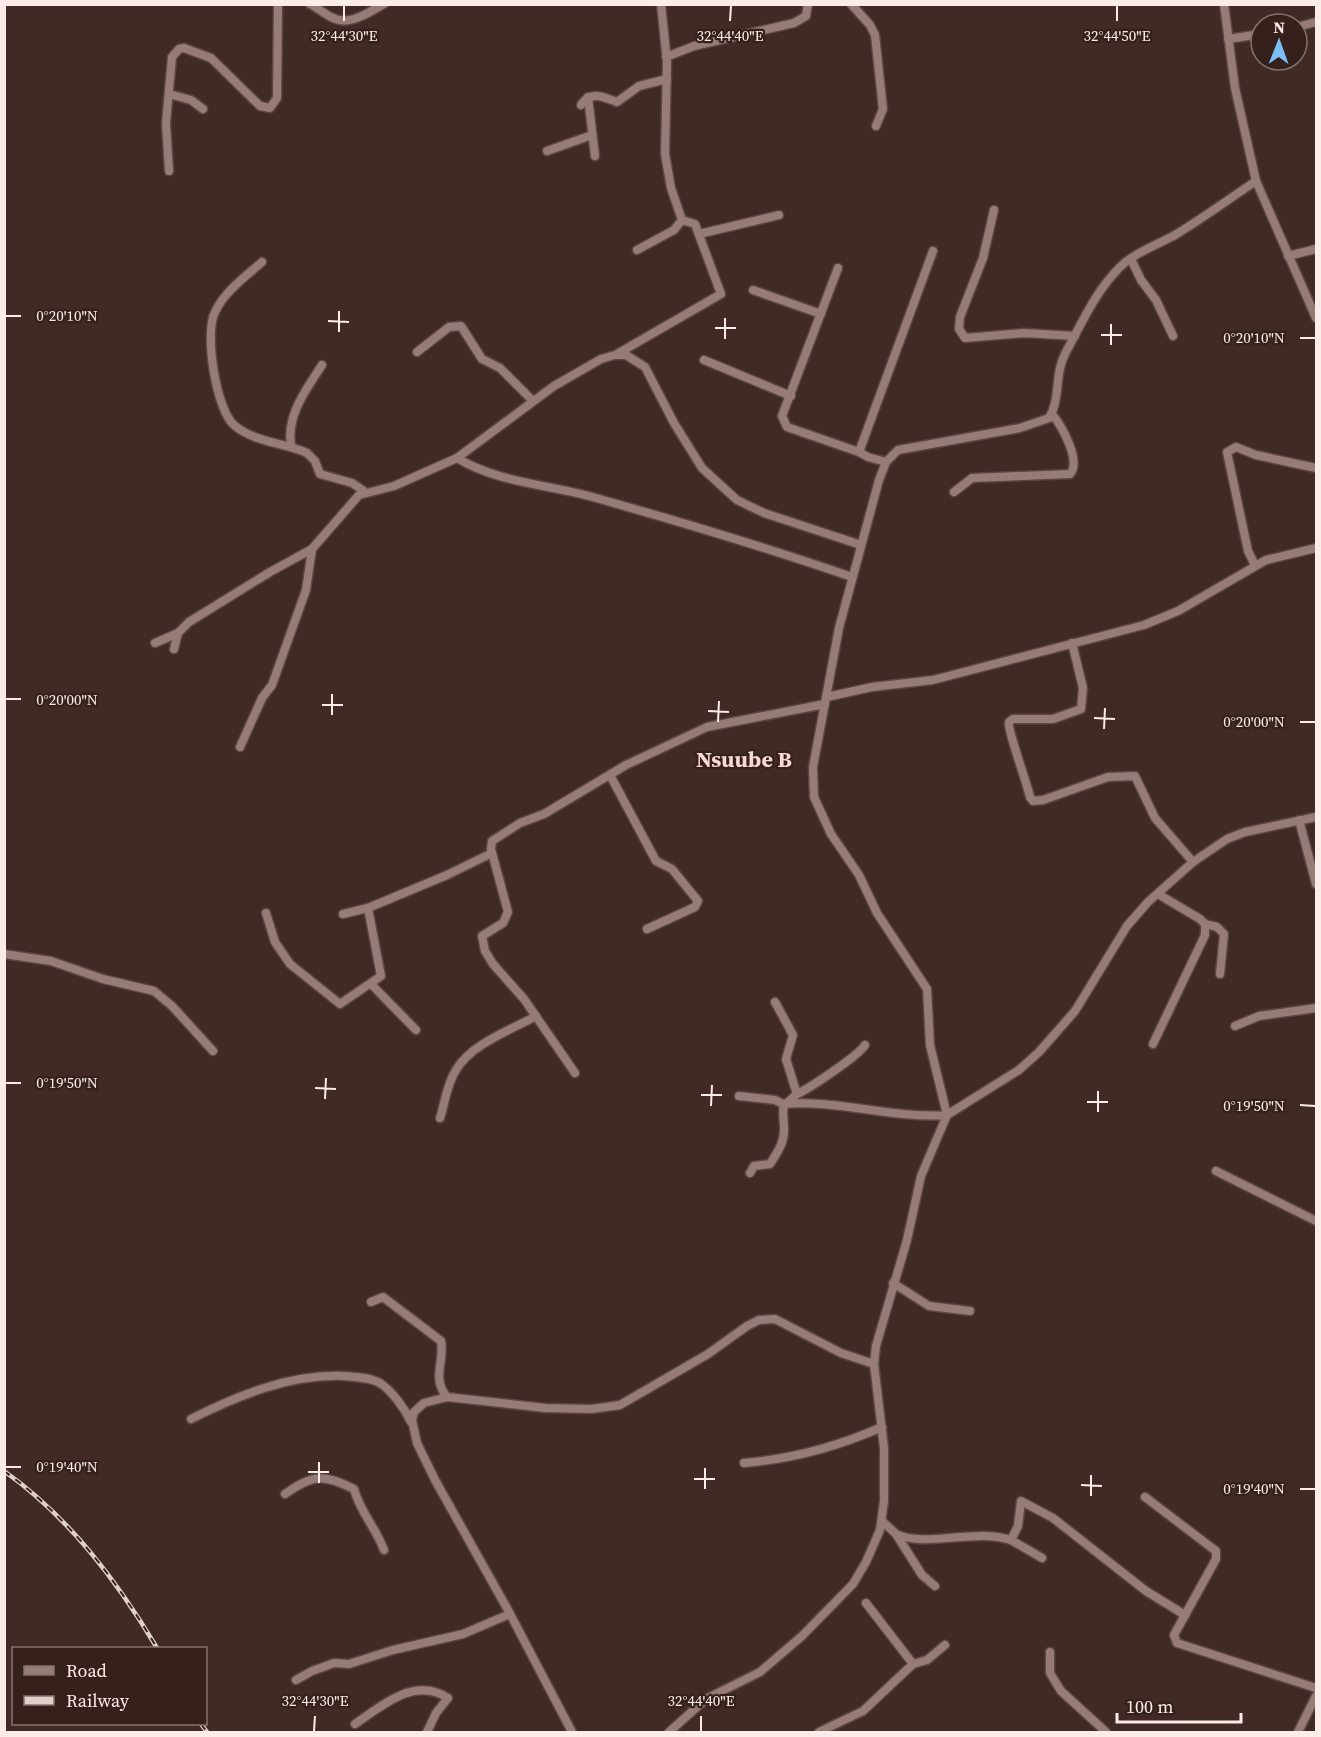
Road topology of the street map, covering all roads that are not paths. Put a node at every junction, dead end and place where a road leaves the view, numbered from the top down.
1 (278, 4) edge
2 (310, 4) edge
3 (384, 4) edge
4 (661, 4) edge
5 (808, 4) edge
6 (851, 4) edge
7 (1224, 4) edge
8 (1249, 36) edge
9 (1228, 39) junction
10 (666, 57) junction
11 (667, 79) junction
12 (169, 94) junction
13 (588, 97) junction
14 (581, 105) dead end
15 (203, 109) dead end
16 (876, 126) dead end
17 (592, 135) junction
18 (547, 151) dead end
19 (595, 156) dead end
20 (169, 171) dead end
21 (1256, 181) junction
22 (994, 210) dead end
23 (780, 215) dead end
24 (681, 220) junction
25 (699, 234) junction
26 (1317, 249) edge
27 (638, 250) dead end
28 (933, 251) dead end
29 (1288, 256) junction
30 (1131, 259) junction
31 (262, 262) dead end
32 (838, 268) dead end
33 (753, 291) dead end
34 (821, 314) junction
35 (1317, 318) edge
36 (1075, 336) junction
37 (1173, 336) dead end
38 (417, 352) dead end
39 (615, 356) junction
40 (704, 360) dead end
41 (322, 365) dead end
42 (790, 396) junction
43 (533, 401) junction
44 (1052, 414) junction
45 (291, 446) junction
46 (860, 452) junction
47 (457, 458) junction
48 (886, 462) junction
49 (1317, 468) edge
50 (364, 491) junction
51 (954, 492) dead end
52 (861, 545) junction
53 (1317, 548) edge
54 (312, 549) junction
55 (1255, 565) junction
56 (852, 578) junction
57 (178, 633) junction
58 (155, 643) dead end
59 (1072, 643) junction
60 (174, 649) dead end
61 (826, 701) junction
62 (240, 747) dead end
63 (610, 775) junction
64 (1317, 817) edge
65 (1299, 820) junction
66 (492, 853) junction
67 (1193, 862) junction
68 (1317, 884) edge
69 (1158, 894) junction
70 (368, 908) junction
71 (266, 912) dead end
72 (343, 914) dead end
73 (1204, 924) junction
74 (647, 929) dead end
75 (4, 954) edge
76 (1220, 975) dead end
77 (371, 984) junction
78 (775, 1002) dead end
79 (1317, 1008) edge
80 (536, 1016) junction
81 (1235, 1026) dead end
82 (416, 1030) dead end
83 (1153, 1044) dead end
84 (865, 1046) dead end
85 (213, 1051) dead end
86 (575, 1073) dead end
87 (797, 1094) junction
88 (739, 1096) dead end
89 (784, 1104) junction
90 (947, 1115) junction
91 (440, 1118) dead end
92 (1216, 1171) dead end
93 (750, 1173) dead end
94 (1317, 1221) edge
95 (893, 1283) junction
96 (371, 1302) dead end
97 (970, 1311) dead end
98 (874, 1364) junction
99 (447, 1397) junction
100 (191, 1419) dead end
101 (413, 1425) junction
102 (882, 1427) junction
103 (744, 1463) dead end
104 (285, 1494) dead end
105 (1145, 1497) dead end
106 (882, 1521) junction
107 (896, 1534) junction
108 (1011, 1540) junction
109 (384, 1550) dead end
110 (1042, 1558) dead end
111 (935, 1587) dead end
112 (866, 1603) dead end
113 (510, 1614) junction
114 (1185, 1615) junction
115 (945, 1645) dead end
116 (1050, 1652) dead end
117 (913, 1664) junction
118 (296, 1680) dead end
119 (1317, 1688) edge
120 (1317, 1696) edge
121 (355, 1724) dead end
122 (427, 1732) edge
123 (572, 1732) edge
124 (669, 1732) edge
125 (819, 1732) edge
126 (1106, 1732) edge
127 (1299, 1732) edge

1 - 12 street
2 - 3 street
4 - 10 street
5 - 10 street
6 - 16 street
7 - 9 street
8 - 9 street
9 - 21 street
10 - 11 street
11 - 13 street
11 - 24 street
12 - 15 street
12 - 20 street
13 - 14 street
13 - 17 street
17 - 18 street
17 - 19 street
21 - 29 street
21 - 30 street
22 - 36 street
23 - 25 street
24 - 25 street
24 - 27 street
25 - 39 street
26 - 29 street
28 - 46 street
29 - 35 street
30 - 36 street
30 - 37 street
31 - 45 street
32 - 34 street
33 - 34 street
34 - 42 street
36 - 44 street
38 - 43 street
39 - 43 street
39 - 52 street
40 - 42 street
41 - 45 street
42 - 46 street
43 - 47 street
44 - 48 street
44 - 51 street
45 - 50 street
46 - 48 street
47 - 50 street
47 - 56 street
48 - 52 street
49 - 55 street
50 - 54 street
52 - 56 street
53 - 55 street
54 - 57 street
54 - 62 street
55 - 59 street
56 - 61 street
57 - 58 street
57 - 60 street
59 - 61 street
59 - 67 street
61 - 63 street
61 - 90 street
63 - 66 street
63 - 74 street
64 - 65 street
65 - 67 street
65 - 68 street
66 - 70 street
66 - 80 street
67 - 69 street
69 - 73 street
69 - 90 street
70 - 72 street
70 - 77 street
71 - 77 street
73 - 76 street
73 - 83 street
75 - 85 street
77 - 82 street
78 - 87 street
79 - 81 street
80 - 86 street
80 - 91 street
84 - 87 street
87 - 89 street
88 - 89 street
89 - 90 street
89 - 93 street
90 - 95 street
92 - 94 street
95 - 97 street
95 - 98 street
96 - 99 street
98 - 99 street
98 - 102 street
99 - 101 street
100 - 101 street
101 - 113 street
102 - 103 street
102 - 106 street
104 - 109 street
105 - 114 street
106 - 107 street
106 - 124 street
107 - 108 street
107 - 111 street
108 - 110 street
108 - 114 street
112 - 117 street
113 - 118 street
113 - 123 street
114 - 119 street
115 - 117 street
116 - 126 street
117 - 125 street
120 - 127 street
121 - 122 street

